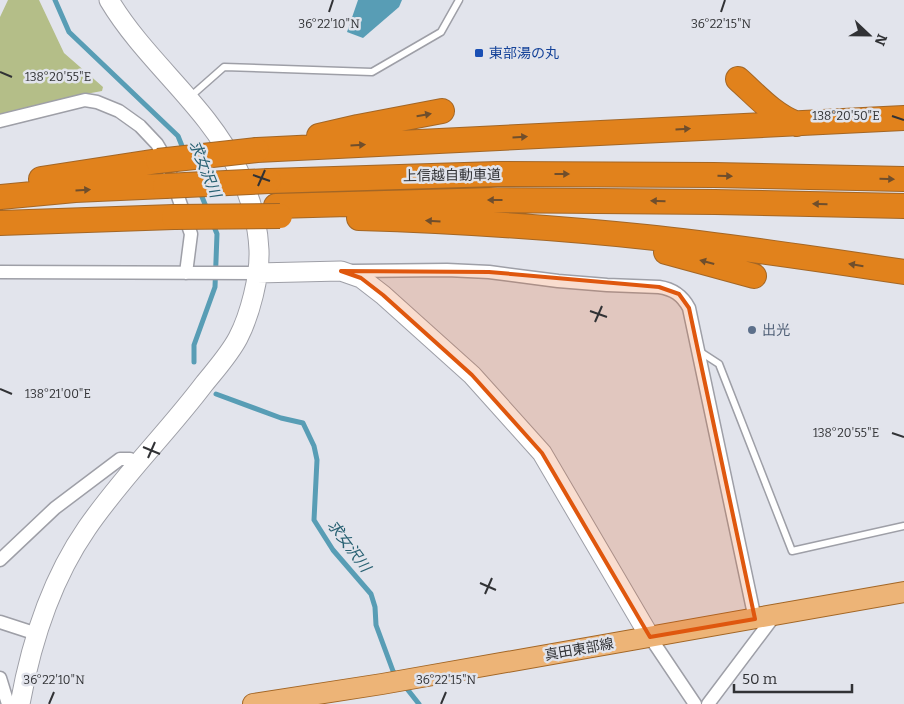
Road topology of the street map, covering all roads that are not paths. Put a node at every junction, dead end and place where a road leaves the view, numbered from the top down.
1 (109, 0) edge
2 (459, 0) edge
3 (738, 79) dead end
4 (189, 98) junction
5 (442, 111) dead end
6 (904, 118) edge
7 (0, 121) edge
8 (797, 124) junction
9 (257, 150) junction
10 (904, 179) edge
11 (0, 186) edge
12 (0, 197) edge
13 (904, 206) edge
14 (278, 211) junction
15 (0, 223) edge
16 (539, 227) junction
17 (341, 271) junction
18 (0, 272) edge
19 (904, 272) edge
20 (192, 273) junction
21 (256, 273) junction
22 (754, 276) dead end
23 (699, 351) junction
24 (136, 465) junction
25 (904, 526) edge
26 (0, 560) edge
27 (904, 592) edge
28 (776, 615) junction
29 (755, 619) junction
30 (0, 622) edge
31 (37, 634) junction
32 (650, 637) junction
33 (0, 678) edge
34 (8, 704) edge
35 (20, 704) edge
36 (253, 704) edge
37 (695, 704) edge
38 (708, 704) edge

1 - 4 street
2 - 4 lane
3 - 8 highway
4 - 21 street
9 -> 5 highway
6 - 8 highway
7 - 20 street
9 -> 8 highway
9 - 11 highway, bridge
12 -> 10 highway, 上信越自動車道, bridge
13 -> 14 highway, 上信越自動車道
14 - 15 highway, 上信越自動車道
16 -> 14 highway
19 -> 16 highway
22 -> 16 highway
17 - 21 street
17 - 23 street
17 - 32 street
18 - 20 street
20 - 21 street
21 - 24 street
23 - 25 lane
23 - 29 street
24 - 26 street
24 - 31 street
27 - 28 main road, 真田東部線
28 - 29 main road, 真田東部線
28 - 38 street
29 - 32 main road, 真田東部線
30 - 31 street
31 - 35 street
32 - 36 main road, 真田東部線
32 - 37 street
33 - 34 street

